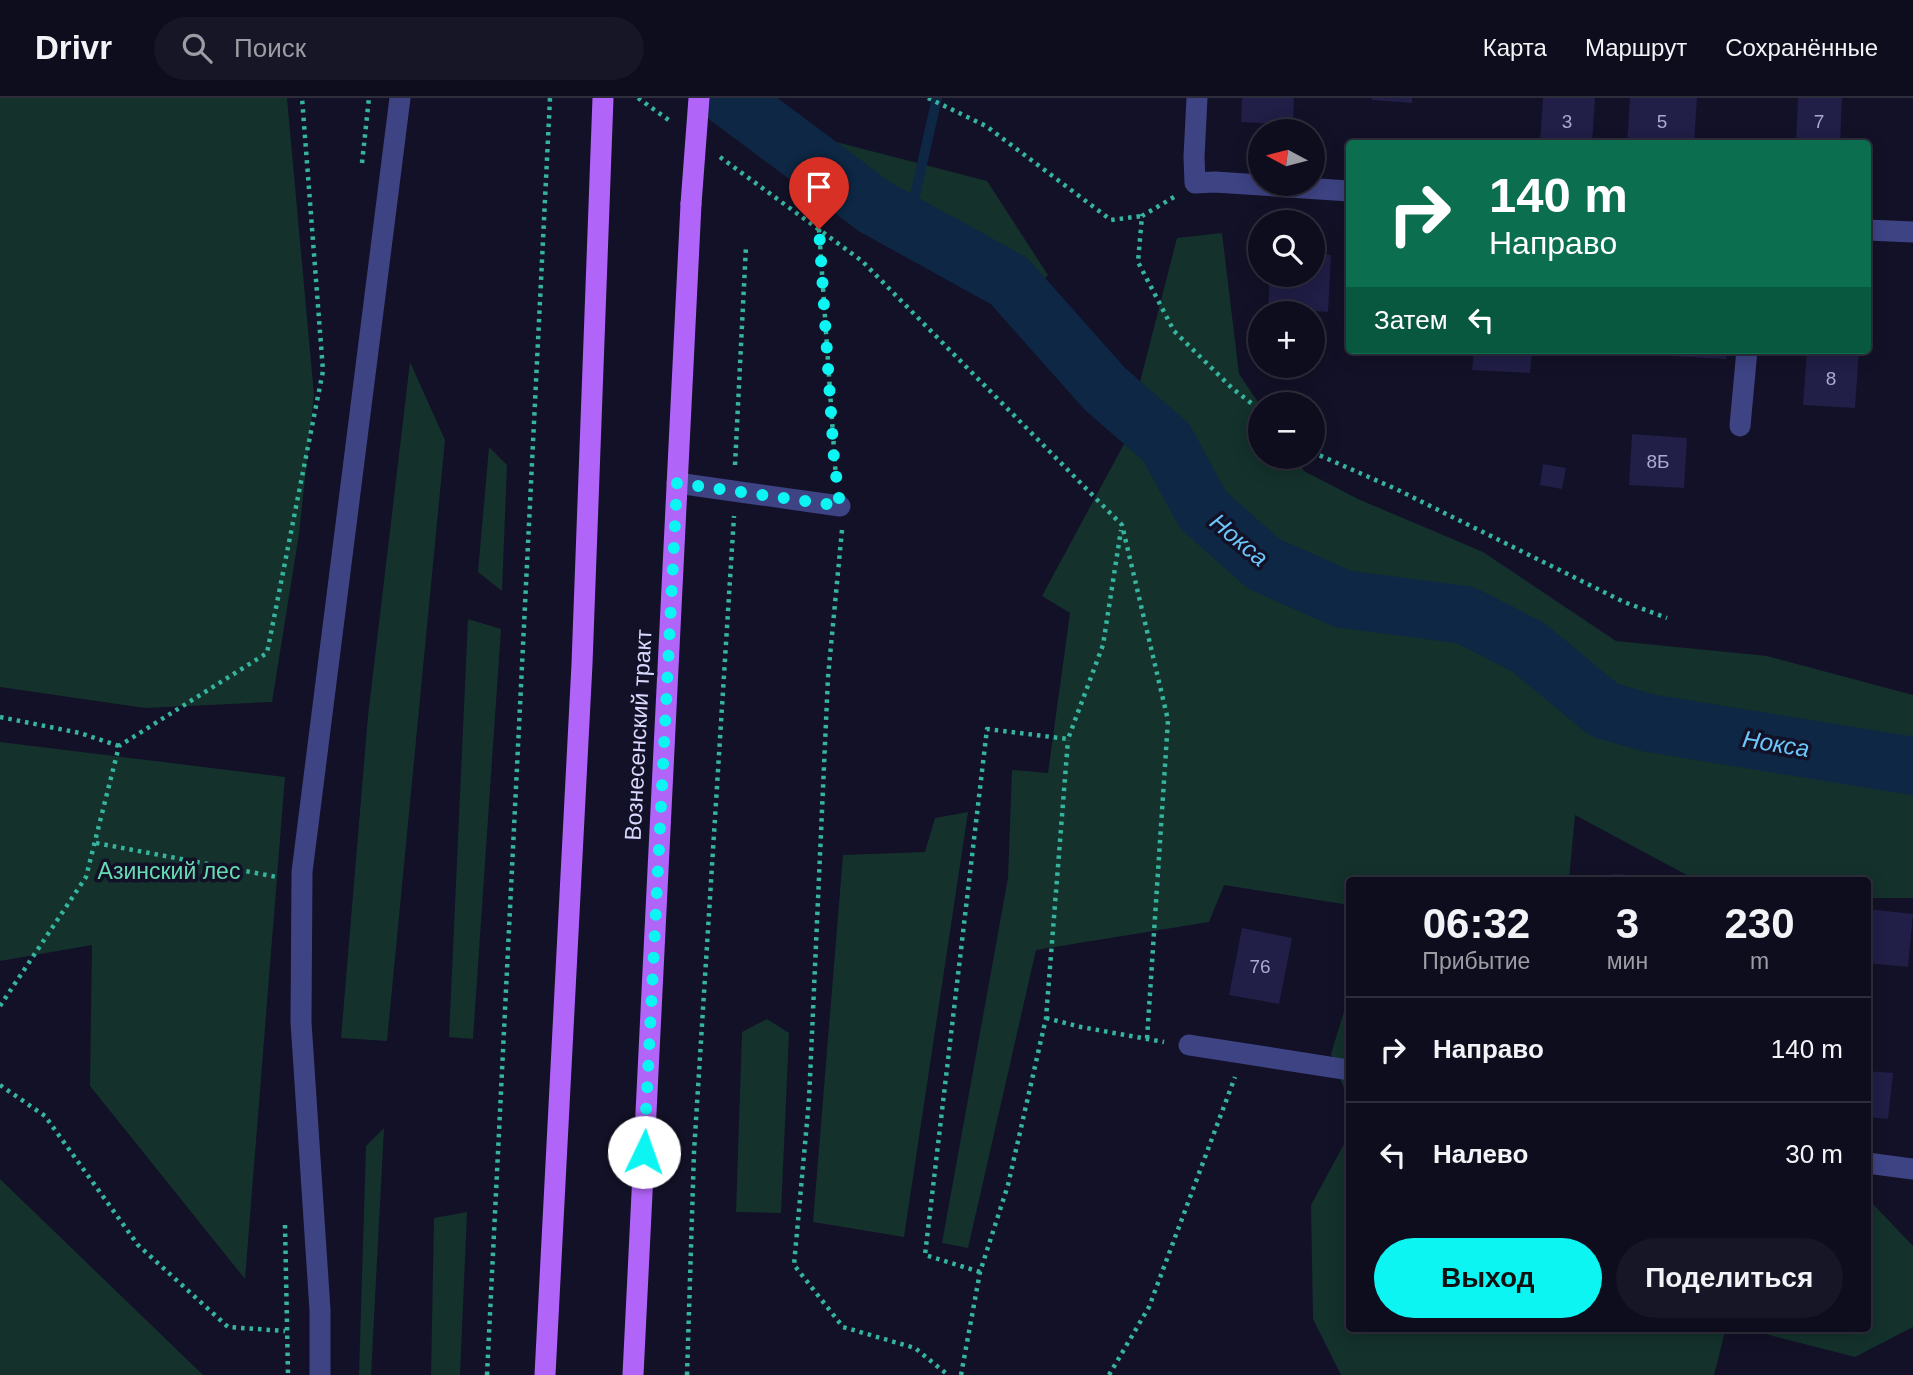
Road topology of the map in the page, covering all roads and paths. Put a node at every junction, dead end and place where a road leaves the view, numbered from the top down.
1 (302, 98) edge
2 (400, 98) edge
3 (550, 98) edge
4 (603, 98) edge
5 (638, 98) edge
6 (699, 98) edge
7 (928, 98) edge
8 (1197, 98) edge
9 (672, 122) dead end
10 (717, 155) dead end
11 (1195, 183) junction
12 (1346, 191) edge
13 (1142, 216) junction
14 (819, 229) junction
15 (1871, 230) edge
16 (1913, 232) edge
17 (746, 246) dead end
18 (1747, 354) edge
19 (1248, 400) edge
20 (1740, 426) dead end
21 (1325, 458) edge
22 (677, 483) junction
23 (734, 491) junction
24 (840, 506) junction
25 (1122, 525) junction
26 (1667, 618) dead end
27 (0, 717) edge
28 (1068, 739) junction
29 (120, 746) junction
30 (96, 843) junction
31 (283, 878) dead end
32 (0, 1006) edge
33 (1046, 1018) junction
34 (1147, 1039) junction
35 (1189, 1045) joint
36 (1244, 1054) junction
37 (1346, 1070) edge
38 (0, 1085) edge
39 (1871, 1164) edge
40 (1913, 1169) edge
41 (980, 1272) junction
42 (285, 1331) dead end
43 (320, 1375) edge
44 (487, 1375) edge
45 (545, 1375) edge
46 (633, 1375) edge
47 (687, 1375) edge
48 (948, 1375) edge
49 (961, 1375) edge
50 (1109, 1375) edge

1 - 29 path
2 - 43 street
3 - 44 path
4 - 45 main road
5 - 9 path
6 - 22 main road, Вознесенский тракт, bridge
7 - 13 path
8 - 11 street
10 - 14 path
11 - 12 street
11 - 13 path
13 - 19 path
14 - 24 path
14 - 25 path
15 - 16 street
17 - 23 path
18 - 20 street
21 - 26 path
22 - 23 street
22 - 46 main road, Вознесенский тракт
23 - 24 street
23 - 47 path
24 - 48 path
25 - 28 path
25 - 34 path
27 - 29 path
28 - 33 path
28 - 41 path
29 - 30 path
30 - 31 path
30 - 32 path
33 - 34 path
33 - 41 path
34 - 35 path
35 - 36 street
36 - 37 street
36 - 50 path
38 - 42 path
39 - 40 street
41 - 49 path

